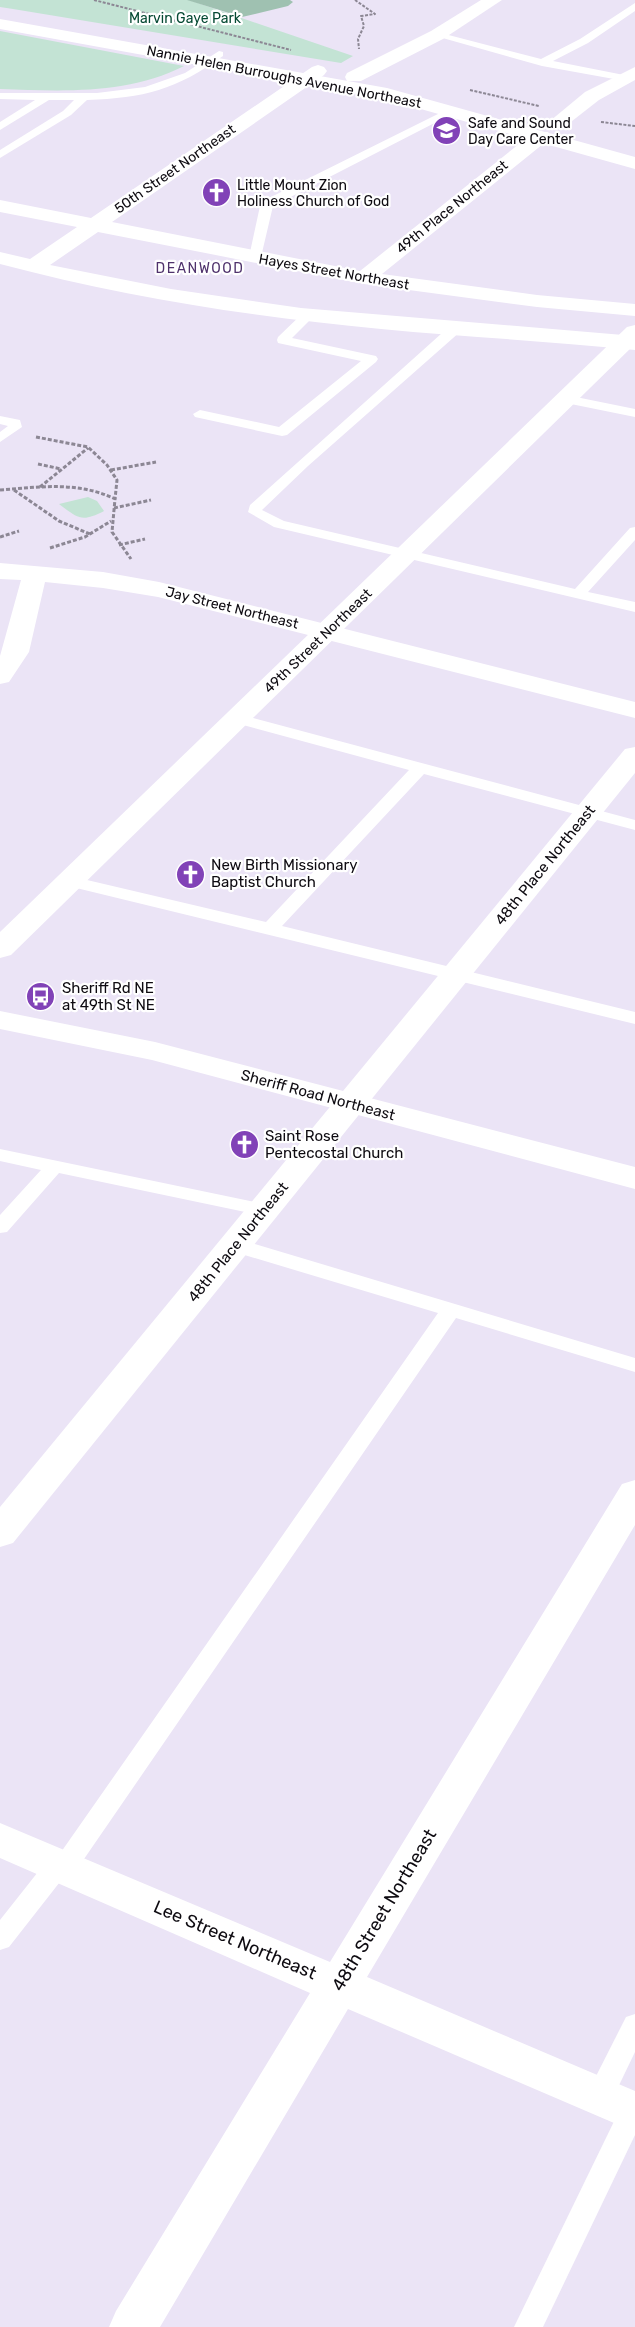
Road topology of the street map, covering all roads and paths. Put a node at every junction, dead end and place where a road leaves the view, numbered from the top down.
1 (355, 0) edge
2 (494, 0) edge
3 (635, 6) edge
4 (0, 15) edge
5 (0, 24) edge
6 (437, 35) junction
7 (361, 55) dead end
8 (214, 58) junction
9 (542, 63) junction
10 (312, 75) junction
11 (354, 77) junction
12 (630, 77) edge
13 (0, 96) edge
14 (48, 96) junction
15 (84, 96) junction
16 (471, 99) dead end
17 (450, 111) junction
18 (560, 121) junction
19 (593, 125) joint
20 (541, 126) junction
21 (635, 126) edge
22 (0, 127) edge
23 (0, 155) edge
24 (635, 163) edge
25 (0, 206) edge
26 (95, 225) junction
27 (255, 257) junction
28 (0, 258) edge
29 (33, 267) junction
30 (364, 278) junction
31 (635, 310) edge
32 (309, 315) junction
33 (456, 328) junction
34 (632, 339) edge
35 (566, 399) junction
36 (200, 414) dead end
37 (635, 414) edge
38 (0, 420) edge
39 (4, 435) edge
40 (88, 447) junction
41 (156, 462) dead end
42 (38, 464) dead end
43 (62, 469) junction
44 (111, 471) junction
45 (40, 488) junction
46 (13, 489) junction
47 (0, 490) edge
48 (115, 499) junction
49 (151, 500) dead end
50 (114, 508) junction
51 (112, 521) junction
52 (19, 531) dead end
53 (635, 531) edge
54 (91, 534) junction
55 (0, 537) edge
56 (145, 539) dead end
57 (119, 544) junction
58 (45, 550) dead end
59 (408, 554) junction
60 (136, 564) dead end
61 (0, 571) edge
62 (35, 573) junction
63 (578, 594) junction
64 (635, 607) edge
65 (327, 633) junction
66 (0, 676) edge
67 (635, 710) edge
68 (238, 719) junction
69 (635, 755) edge
70 (420, 768) junction
71 (588, 813) junction
72 (635, 825) edge
73 (70, 881) junction
74 (270, 929) junction
75 (0, 949) edge
76 (457, 973) junction
77 (0, 1006) edge
78 (635, 1018) edge
79 (0, 1020) edge
80 (357, 1095) junction
81 (0, 1155) edge
82 (635, 1162) edge
83 (55, 1166) junction
84 (635, 1178) edge
85 (264, 1210) junction
86 (0, 1227) edge
87 (235, 1245) junction
88 (451, 1310) junction
89 (635, 1365) edge
90 (635, 1494) edge
91 (0, 1533) edge
92 (0, 1840) edge
93 (61, 1866) junction
94 (0, 1938) edge
95 (339, 1984) junction
96 (635, 2025) edge
97 (623, 2106) edge
98 (133, 2327) edge
99 (528, 2327) edge

1 - 7 path
2 - 6 street
3 - 9 lane
4 - 8 street, Nannie Helen Burroughs Avenue Northeast
5 - 8 street, Nannie Helen Burroughs Avenue Northeast
6 - 9 lane
6 - 11 street
8 - 10 street, Nannie Helen Burroughs Avenue Northeast
8 - 15 lane
9 - 12 lane
10 - 11 street, Nannie Helen Burroughs Avenue Northeast
10 - 17 street, Nannie Helen Burroughs Avenue Northeast
10 - 26 street, 50th Street Northeast
11 - 16 street, Nannie Helen Burroughs Avenue Northeast
12 - 18 street
13 - 14 lane
14 - 15 lane
14 - 22 lane
15 - 23 lane
17 - 20 street, Nannie Helen Burroughs Avenue Northeast
17 - 27 lane
18 - 19 street, Nannie Helen Burroughs Avenue Northeast
18 - 20 street, Nannie Helen Burroughs Avenue Northeast
19 - 21 path
20 - 24 street, Nannie Helen Burroughs Avenue Northeast
20 - 30 street, 49th Place Northeast
25 - 26 street, Hayes Street Northeast
26 - 27 street, Hayes Street Northeast
26 - 29 street, 50th Street Northeast
27 - 30 street, Hayes Street Northeast
28 - 29 street
29 - 32 street
30 - 31 street, Hayes Street Northeast
32 - 33 street
32 - 36 lane
33 - 34 street
33 - 59 lane
34 - 35 street, 49th Street Northeast
35 - 37 lane
35 - 59 street, 49th Street Northeast
38 - 39 lane
39 - 40 path
40 - 43 path
40 - 44 path
41 - 44 path
42 - 43 path
43 - 45 path
44 - 48 path
45 - 46 path
45 - 48 path
46 - 47 path
46 - 54 path
48 - 50 path
49 - 50 path
50 - 51 path
51 - 54 path
51 - 57 path
52 - 55 path
53 - 63 lane
54 - 58 path
56 - 57 path
57 - 60 path
59 - 63 lane
59 - 65 street, 49th Street Northeast
61 - 62 street, Jay Street Northeast
62 - 65 street, Jay Street Northeast
62 - 66 street
63 - 64 lane
65 - 67 street, Jay Street Northeast
65 - 68 street, 49th Street Northeast
68 - 70 lane
68 - 73 street, 49th Street Northeast
69 - 71 street, 48th Place Northeast
70 - 71 lane
70 - 74 lane
71 - 72 lane
71 - 76 street, 48th Place Northeast
73 - 74 lane
73 - 75 street, 49th Street Northeast
74 - 76 lane
76 - 78 lane
76 - 80 street, 48th Place Northeast
77 - 80 street, Sheriff Road Northeast
79 - 80 street, Sheriff Road Northeast
80 - 82 street, Sheriff Road Northeast
80 - 84 street, Sheriff Road Northeast
80 - 85 street, 48th Place Northeast
81 - 83 lane
83 - 85 lane
83 - 86 lane
85 - 87 street, 48th Place Northeast
87 - 88 lane
87 - 91 street, 48th Place Northeast
88 - 89 lane
88 - 93 lane
90 - 95 street, 48th Street Northeast
92 - 93 street, Lee Street Northeast
93 - 94 lane
93 - 95 street, Lee Street Northeast
95 - 97 street, Lee Street Northeast
95 - 98 street, 48th Street Northeast
96 - 97 lane
97 - 99 lane

